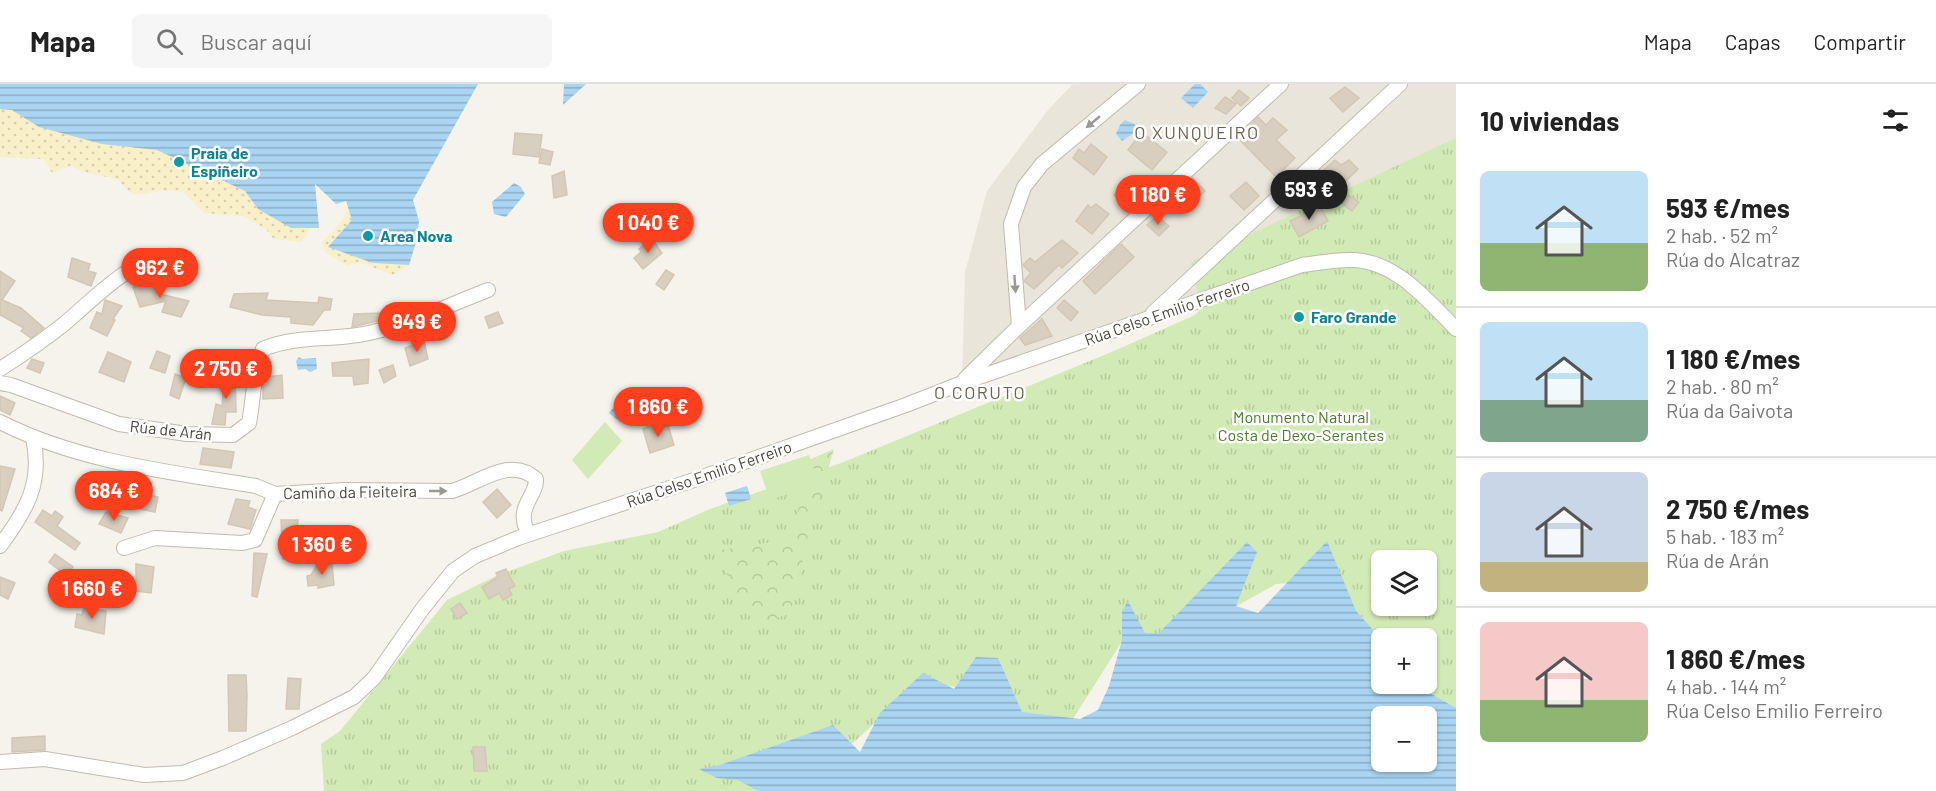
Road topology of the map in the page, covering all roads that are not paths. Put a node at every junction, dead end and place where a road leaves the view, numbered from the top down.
1 (1138, 84) edge
2 (1281, 84) edge
3 (1400, 84) edge
4 (180, 257) dead end
5 (488, 290) dead end
6 (1149, 317) junction
7 (1019, 326) junction
8 (1456, 329) edge
9 (0, 369) edge
10 (962, 382) junction
11 (0, 383) edge
12 (0, 422) edge
13 (33, 438) junction
14 (275, 494) junction
15 (529, 534) junction
16 (0, 546) edge
17 (124, 548) dead end
18 (0, 762) edge

1 -> 7 street
2 - 7 street
3 - 6 street
4 - 9 street
5 - 11 street, Rúa de Arán
6 - 8 street, Rúa Celso Emilio Ferreiro
6 - 10 street, Rúa Celso Emilio Ferreiro
7 - 10 street
10 - 15 street, Rúa Celso Emilio Ferreiro
12 - 13 street, Camiño da Fieiteira
13 - 14 street, Camiño da Fieiteira
13 - 16 street
14 -> 15 street, Camiño da Fieiteira
14 - 17 street
15 - 18 street, Rúa Celso Emilio Ferreiro

